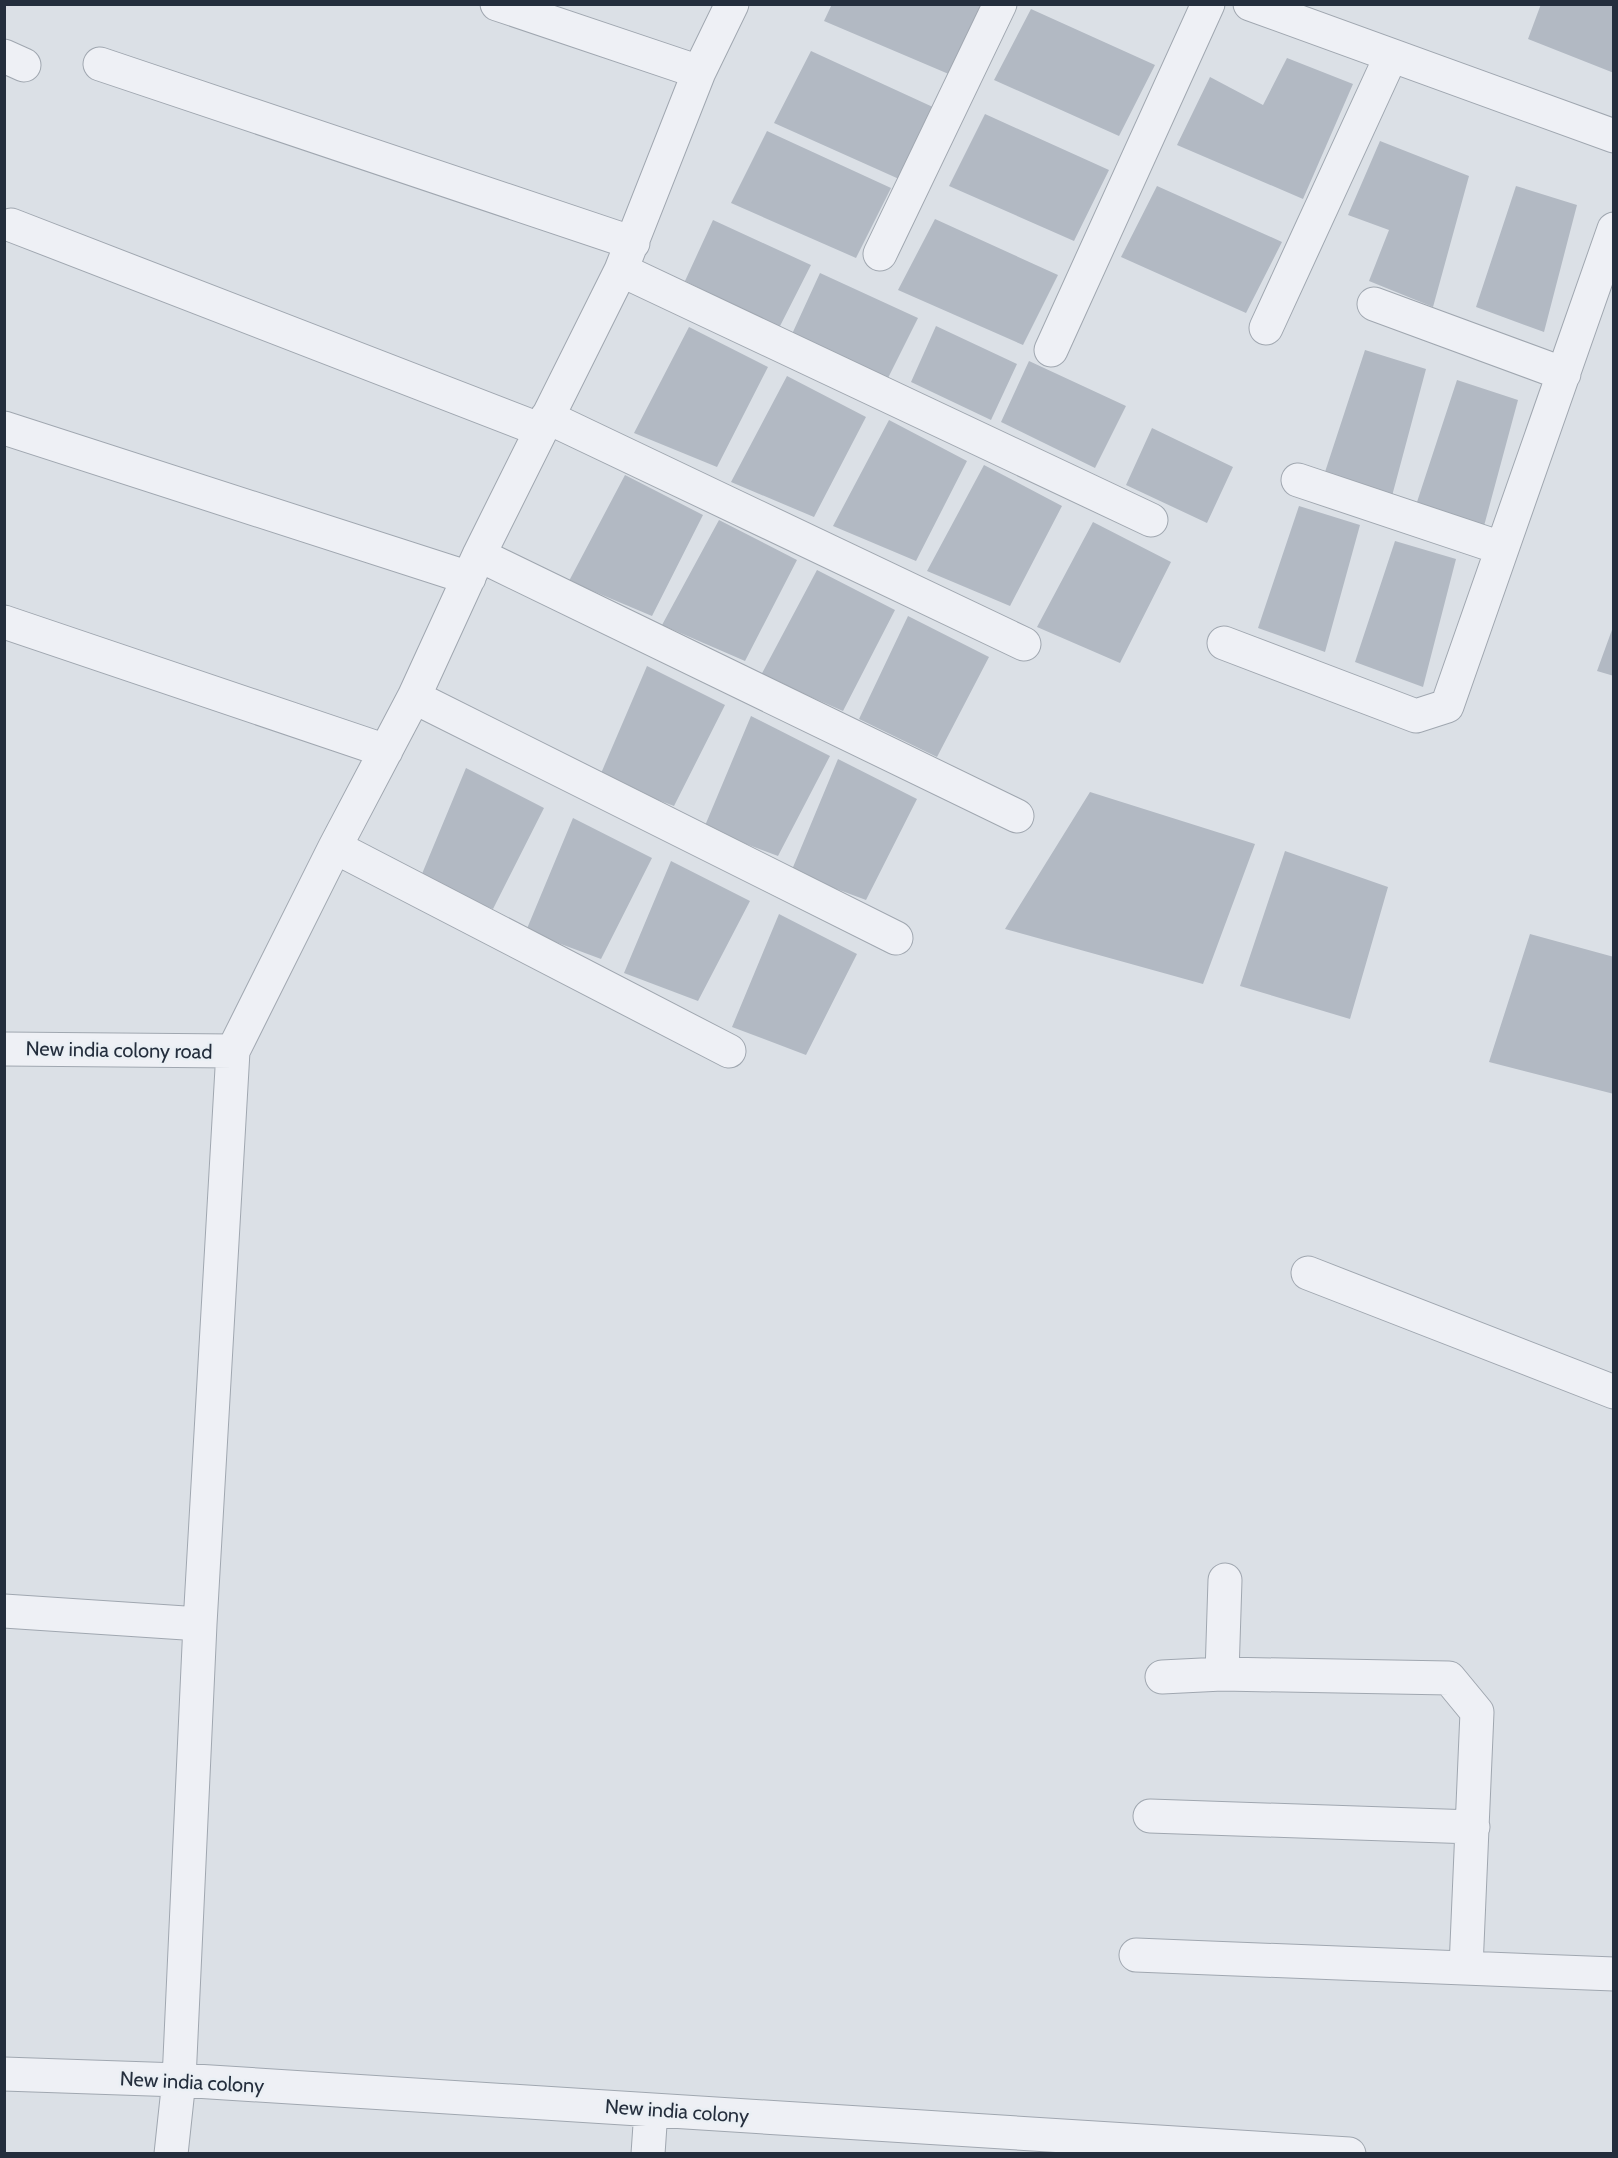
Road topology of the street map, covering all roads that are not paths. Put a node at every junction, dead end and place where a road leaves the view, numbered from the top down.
1 (497, 4) edge
2 (732, 4) edge
3 (1000, 4) edge
4 (1208, 4) edge
5 (1260, 6) edge
6 (1391, 56) junction
7 (100, 64) dead end
8 (699, 72) junction
9 (1614, 136) edge
10 (11, 225) dead end
11 (1614, 228) edge
12 (880, 254) dead end
13 (627, 256) junction
14 (1374, 304) dead end
15 (1266, 328) dead end
16 (1051, 350) dead end
17 (1564, 374) junction
18 (544, 424) junction
19 (4, 428) edge
20 (1298, 480) dead end
21 (1151, 520) dead end
22 (1501, 548) junction
23 (474, 566) junction
24 (4, 622) edge
25 (1224, 643) dead end
26 (1024, 644) dead end
27 (414, 697) junction
28 (386, 751) junction
29 (1017, 816) dead end
30 (335, 847) junction
31 (896, 938) dead end
32 (4, 1049) edge
33 (729, 1051) dead end
34 (233, 1052) junction
35 (1308, 1273) dead end
36 (1614, 1392) edge
37 (1225, 1580) dead end
38 (4, 1611) edge
39 (200, 1624) junction
40 (1222, 1674) junction
41 (1162, 1677) dead end
42 (1150, 1816) dead end
43 (1473, 1827) junction
44 (1136, 1956) dead end
45 (1466, 1968) junction
46 (1614, 1974) edge
47 (4, 2074) edge
48 (179, 2080) junction
49 (651, 2110) junction
50 (171, 2154) edge
51 (648, 2154) edge
52 (1349, 2154) edge

1 - 8 street
2 - 8 street
3 - 12 street
4 - 16 street
5 - 6 street
6 - 9 street
6 - 15 street
7 - 13 street
8 - 13 street
10 - 18 street
11 - 17 street
13 - 18 street
13 - 21 street
14 - 17 street
17 - 22 street
18 - 23 street
18 - 26 street
19 - 23 street
20 - 22 street
22 - 25 street
23 - 27 street
23 - 29 street
24 - 28 street
27 - 28 street
27 - 31 street
28 - 30 street
30 - 33 street
30 - 34 street
32 - 34 street, New india colony road
34 - 39 street
35 - 36 street
37 - 40 street
38 - 39 street
39 - 48 street
40 - 41 street
40 - 43 street
42 - 43 street
43 - 45 street
44 - 45 street
45 - 46 street
47 - 48 street, New india colony
48 - 49 street, New india colony
48 - 50 street
49 - 51 street
49 - 52 street, New india colony

